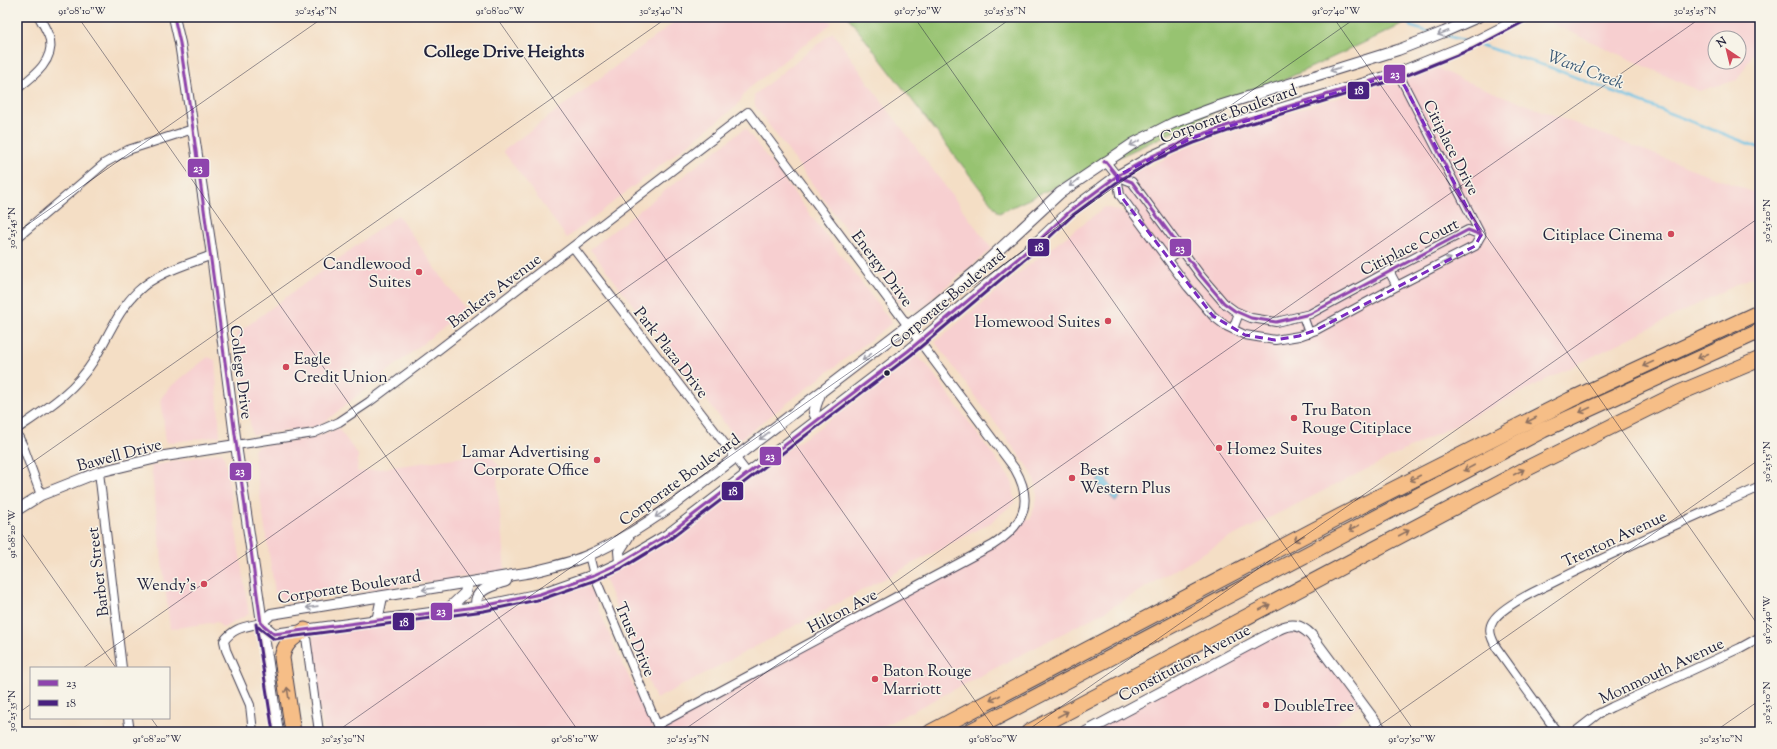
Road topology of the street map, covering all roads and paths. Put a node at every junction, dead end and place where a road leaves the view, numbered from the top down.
1 (39, 17) edge
2 (174, 17) edge
3 (1478, 17) edge
4 (1521, 18) edge
5 (1398, 73) junction
6 (17, 89) edge
7 (748, 112) joint
8 (193, 129) junction
9 (1106, 161) junction
10 (1117, 176) junction
11 (1481, 234) junction
12 (17, 238) edge
13 (573, 247) junction
14 (1182, 249) junction
15 (212, 255) junction
16 (1168, 259) junction
17 (1389, 271) junction
18 (1397, 286) junction
19 (1760, 312) edge
20 (1239, 313) junction
21 (1303, 316) junction
22 (908, 326) junction
23 (1233, 329) junction
24 (1760, 331) edge
25 (1309, 333) junction
26 (920, 341) junction
27 (1760, 359) edge
28 (821, 392) junction
29 (818, 420) junction
30 (17, 429) edge
31 (17, 434) edge
32 (236, 445) junction
33 (736, 457) junction
34 (99, 472) junction
35 (748, 474) junction
36 (1760, 487) edge
37 (41, 495) junction
38 (1024, 505) joint
39 (17, 510) edge
40 (629, 535) junction
41 (589, 555) junction
42 (620, 563) junction
43 (515, 575) junction
44 (594, 575) junction
45 (467, 583) junction
46 (382, 597) junction
47 (478, 606) junction
48 (446, 611) junction
49 (377, 621) junction
50 (261, 623) junction
51 (305, 630) junction
52 (1760, 637) edge
53 (122, 667) edge
54 (128, 719) edge
55 (659, 728) edge
56 (130, 732) edge
57 (253, 732) edge
58 (278, 732) edge
59 (294, 732) edge
60 (319, 732) edge
61 (931, 732) edge
62 (969, 732) edge
63 (1029, 732) edge
64 (1086, 732) edge
65 (1383, 732) edge
66 (1557, 732) edge
67 (1575, 732) edge

1 - 6 street
2 - 8 street, College Drive
3 -> 9 street, Corporate Boulevard
4 - 5 street, Corporate Boulevard
5 - 10 street, Corporate Boulevard
5 - 11 street, Citiplace Drive
7 - 13 street, Bankers Avenue
7 - 22 street, Energy Drive
8 - 12 street
8 - 15 street, College Drive
9 - 10 street, Citiplace Court
9 -> 22 street, Corporate Boulevard
10 - 14 street, Citiplace Court
10 -> 16 street, Citiplace Court
10 - 26 street, Corporate Boulevard
11 - 17 street, Citiplace Court
18 -> 11 street, Citiplace Court
13 - 32 street, Bankers Avenue
13 - 33 street, Park Plaza Drive
14 - 16 street
14 - 20 street, Citiplace Court
15 - 30 street
15 - 32 street, College Drive
16 -> 23 street, Citiplace Court
17 - 18 street
17 - 21 street, Citiplace Court
25 -> 18 street, Citiplace Court
19 -> 61 highway
20 - 21 street, Citiplace Court
20 - 23 street
21 - 25 street
22 - 26 street, Energy Drive
22 -> 28 street, Corporate Boulevard
23 - 25 street, Citiplace Court
24 -> 62 highway
26 - 29 street, Corporate Boulevard
26 - 38 street, Energy Drive
63 -> 27 highway
28 - 29 street
28 -> 33 street, Corporate Boulevard
29 - 35 street, Corporate Boulevard
31 - 37 street
32 - 34 street, Bawell Drive
32 - 50 street, College Drive
33 - 35 street, Park Plaza Drive
33 -> 40 street, Corporate Boulevard
34 - 37 street, Bawell Drive
34 - 53 street, Barber Street
35 - 42 street, Corporate Boulevard
36 - 66 street, Trenton Avenue
37 - 39 street, Bawell Drive
38 - 55 street, Hilton Ave
40 - 41 street, Corporate Boulevard
40 - 42 street
41 - 43 street, Corporate Boulevard
41 - 44 street, Trust Drive
42 - 44 street, Corporate Boulevard
43 - 45 street, Corporate Boulevard
43 - 47 street
44 - 47 street, Corporate Boulevard
44 - 55 street, Trust Drive
45 -> 46 street, Corporate Boulevard
45 - 48 street
46 - 49 street
46 -> 50 street, Corporate Boulevard
47 - 48 street, Corporate Boulevard
48 - 49 street, Corporate Boulevard
49 - 51 street, Corporate Boulevard
50 - 51 street, Corporate Boulevard
50 - 57 street
50 - 58 street, College Drive
59 -> 51 highway
51 - 60 street
52 - 67 street, Monmouth Avenue
54 - 56 street
64 - 65 street, Constitution Avenue

